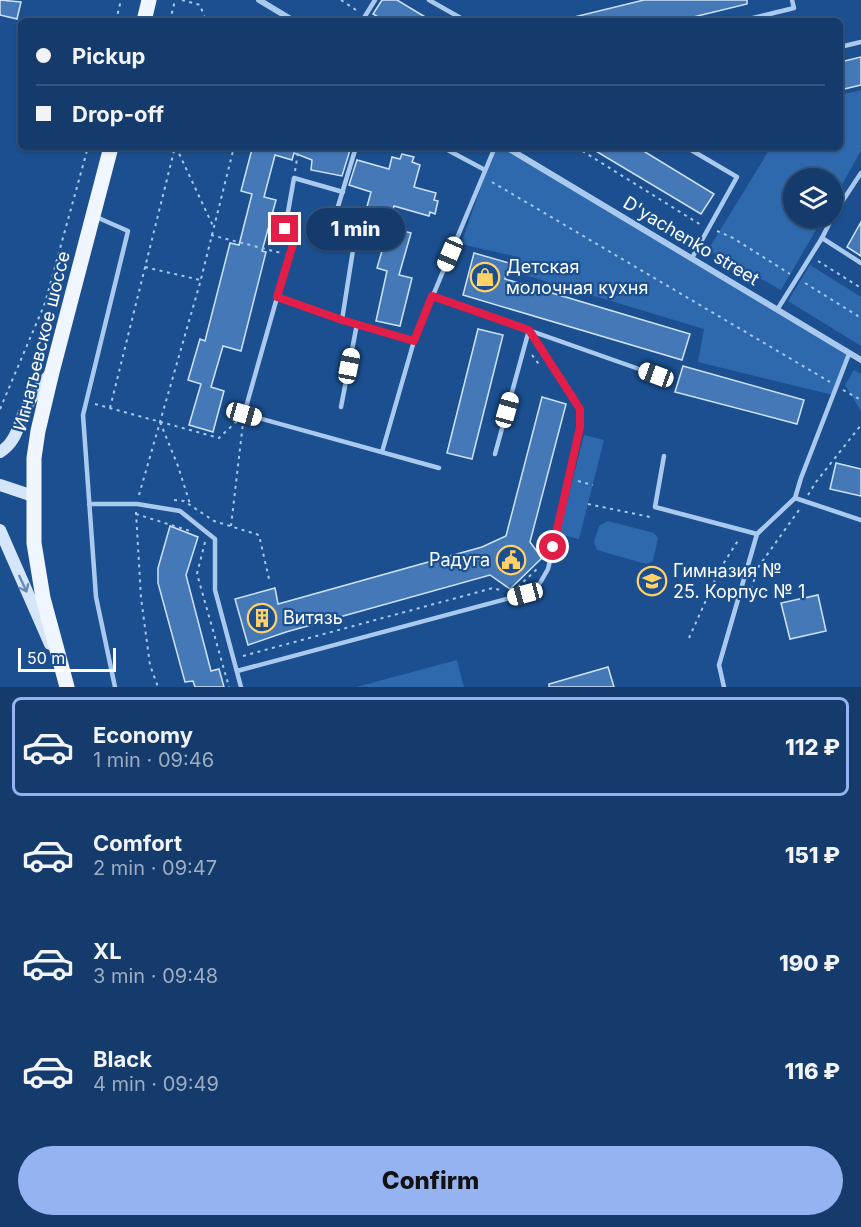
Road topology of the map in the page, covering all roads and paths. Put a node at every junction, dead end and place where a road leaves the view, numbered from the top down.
1 (121, 0) edge
2 (149, 0) edge
3 (175, 0) edge
4 (182, 0) edge
5 (201, 0) edge
6 (259, 0) edge
7 (375, 0) edge
8 (429, 0) edge
9 (792, 0) edge
10 (200, 5) junction
11 (117, 18) edge
12 (145, 18) edge
13 (171, 18) edge
14 (203, 18) edge
15 (289, 18) edge
16 (364, 18) edge
17 (461, 18) edge
18 (753, 18) edge
19 (861, 42) edge
20 (843, 46) edge
21 (87, 150) edge
22 (110, 150) edge
23 (175, 150) edge
24 (177, 150) edge
25 (233, 150) edge
26 (298, 150) edge
27 (355, 150) edge
28 (448, 150) edge
29 (494, 150) edge
30 (511, 150) edge
31 (581, 150) edge
32 (692, 150) edge
33 (485, 170) junction
34 (861, 173) edge
35 (294, 178) junction
36 (492, 182) dead end
37 (343, 192) junction
38 (843, 200) edge
39 (94, 216) junction
40 (213, 226) junction
41 (827, 228) edge
42 (710, 229) junction
43 (211, 235) junction
44 (822, 238) junction
45 (289, 255) junction
46 (810, 256) junction
47 (692, 258) junction
48 (861, 263) edge
49 (145, 267) junction
50 (796, 278) junction
51 (200, 280) junction
52 (861, 288) edge
53 (432, 296) junction
54 (277, 297) junction
55 (777, 310) junction
56 (861, 318) edge
57 (342, 320) junction
58 (357, 324) junction
59 (529, 330) junction
60 (414, 341) junction
61 (525, 345) junction
62 (849, 354) junction
63 (861, 360) edge
64 (52, 372) junction
65 (546, 373) dead end
66 (656, 375) dead end
67 (837, 386) junction
68 (861, 400) edge
69 (86, 402) junction
70 (341, 407) dead end
71 (110, 408) junction
72 (0, 409) edge
73 (244, 414) junction
74 (160, 422) junction
75 (861, 426) edge
76 (0, 452) edge
77 (382, 452) junction
78 (495, 454) dead end
79 (664, 456) dead end
80 (439, 468) dead end
81 (0, 485) edge
82 (33, 496) junction
83 (795, 498) junction
84 (173, 500) dead end
85 (804, 502) junction
86 (89, 504) junction
87 (137, 504) junction
88 (190, 504) junction
89 (588, 504) dead end
90 (648, 505) dead end
91 (655, 507) junction
92 (136, 514) junction
93 (861, 520) edge
94 (231, 526) junction
95 (0, 530) edge
96 (196, 533) dead end
97 (756, 534) junction
98 (206, 536) dead end
99 (543, 562) dead end
100 (269, 579) dead end
101 (517, 588) dead end
102 (501, 591) dead end
103 (748, 599) dead end
104 (689, 638) dead end
105 (239, 657) dead end
106 (62, 671) junction
107 (237, 671) junction
108 (67, 687) edge
109 (115, 687) edge
110 (158, 687) edge
111 (229, 687) edge
112 (241, 687) edge
113 (724, 687) edge

1 - 11 path
2 - 12 main road
3 - 13 path
4 - 10 path
5 - 10 path
6 - 15 street
7 - 16 lane
8 - 17 lane
9 - 18 lane
10 - 14 path
19 - 20 lane
21 - 72 path
22 - 39 main road, Игнатьевское шоссе
23 - 49 path
24 - 40 path
25 - 40 path
26 - 35 path
27 - 37 lane
28 - 33 lane
29 - 33 lane
30 - 47 street, D'yachenko street
31 - 42 path
32 - 42 lane
33 - 53 lane
34 - 38 lane
35 - 37 lane
35 - 45 lane
36 - 67 path
37 - 57 lane
39 - 64 main road, Игнатьевское шоссе
39 - 69 lane
40 - 43 path
41 - 44 lane
42 - 47 lane
42 - 50 path
43 - 45 path
43 - 51 path
44 - 46 lane
44 - 48 lane
45 - 54 lane
46 - 50 lane
46 - 52 path
47 - 55 street, D'yachenko street
49 - 51 path
49 - 71 path
50 - 55 lane
50 - 56 path
51 - 74 path
53 - 59 lane
53 - 60 lane
54 - 57 lane
54 - 73 lane
55 - 62 street, D'yachenko street
57 - 58 lane
58 - 60 lane
58 - 70 lane
59 - 61 lane
59 - 66 lane
59 - 107 lane
60 - 77 lane
61 - 65 path
61 - 78 lane
62 - 63 street, D'yachenko street
62 - 67 lane
64 - 76 main road
64 - 82 main road, Игнатьевское шоссе
67 - 68 path
67 - 83 lane
69 - 71 path
69 - 86 lane
71 - 74 path
73 - 74 path
73 - 77 lane
73 - 94 path
74 - 87 path
74 - 88 path
75 - 85 path
77 - 80 lane
79 - 91 lane
81 - 82 main road
82 - 106 main road, Игнатьевское шоссе
83 - 85 lane
83 - 97 lane
84 - 88 path
85 - 93 lane
85 - 103 path
86 - 87 lane
86 - 109 lane
87 - 92 path
87 - 107 lane
88 - 94 path
89 - 91 path
90 - 91 lane
91 - 97 lane
92 - 96 path
92 - 110 path
94 - 100 path
95 -> 106 main road
97 - 104 path
97 - 113 lane
98 - 111 path
99 - 101 path
102 - 105 path
106 - 108 main road, Игнатьевское шоссе
107 - 112 lane

